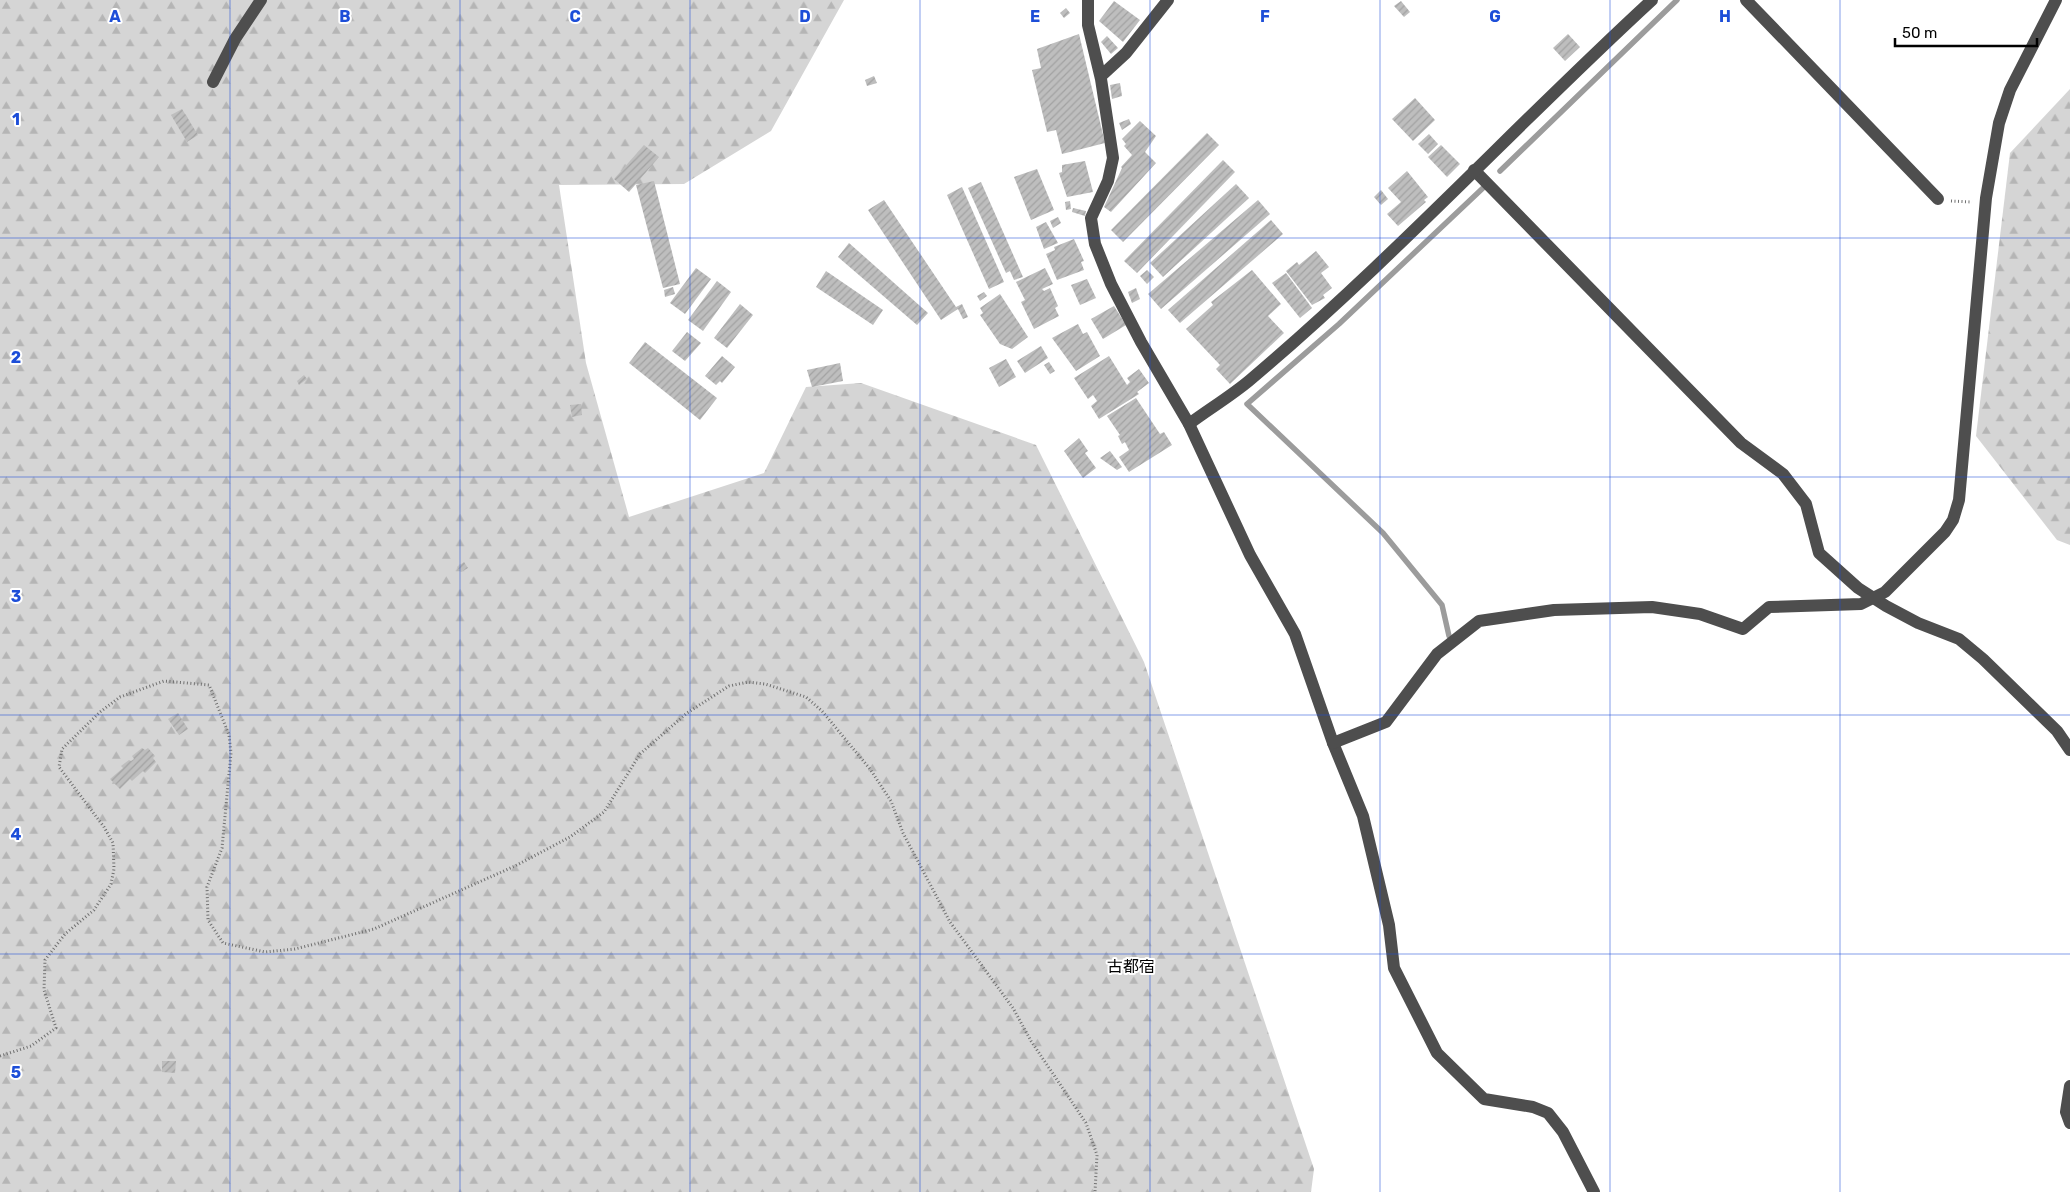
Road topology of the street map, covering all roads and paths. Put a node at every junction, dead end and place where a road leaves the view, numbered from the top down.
1 (261, 0) edge
2 (1088, 0) edge
3 (1168, 0) edge
4 (1652, 0) edge
5 (1746, 0) edge
6 (2056, 0) edge
7 (1101, 76) junction
8 (213, 82) dead end
9 (1474, 170) junction
10 (1986, 198) junction
11 (1938, 199) joint
12 (1189, 424) junction
13 (1876, 598) junction
14 (1333, 743) junction
15 (2070, 750) edge
16 (0, 1056) edge
17 (2070, 1086) edge
18 (2070, 1122) edge
19 (1095, 1192) edge
20 (1594, 1192) edge

1 - 8 street
2 - 7 street
3 - 7 street
4 - 9 street
5 - 11 street
6 - 10 street
7 - 12 street
9 - 12 street
9 - 13 street
10 - 11 path
10 - 13 street
12 - 14 street
13 - 14 street
13 - 15 street
14 - 20 street
16 - 19 path
17 - 18 street

